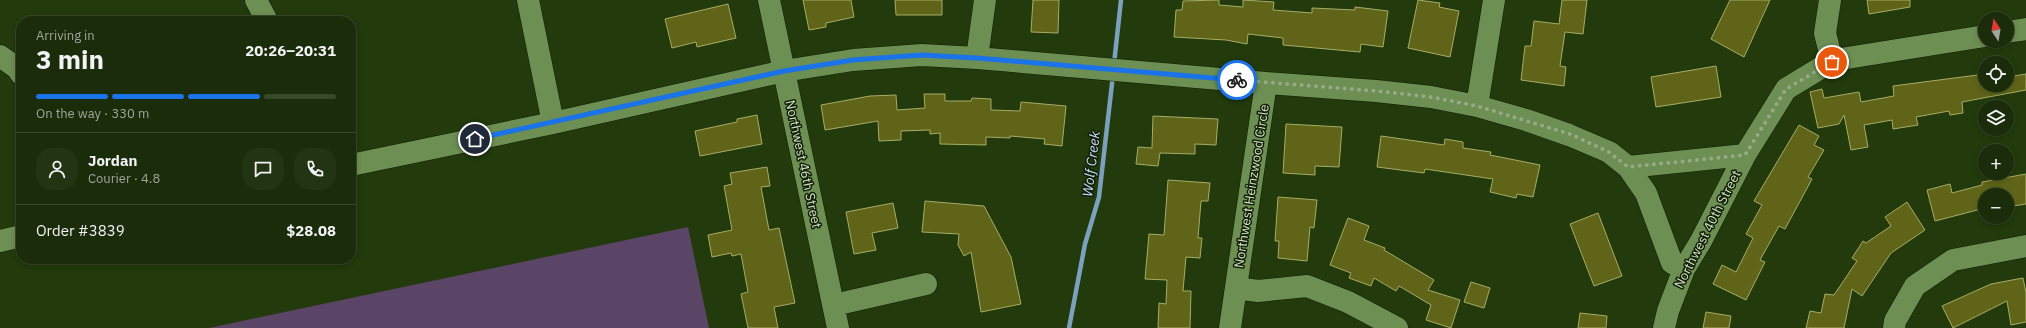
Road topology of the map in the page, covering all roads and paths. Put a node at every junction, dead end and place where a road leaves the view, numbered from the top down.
1 (256, 0) edge
2 (528, 0) edge
3 (769, 0) edge
4 (985, 0) edge
5 (1494, 0) edge
6 (1830, 0) edge
7 (264, 16) edge
8 (2026, 29) edge
9 (2014, 31) edge
10 (1978, 37) edge
11 (0, 56) edge
12 (977, 58) junction
13 (1832, 62) junction
14 (16, 67) edge
15 (784, 71) junction
16 (1266, 83) junction
17 (1477, 106) junction
18 (553, 123) junction
19 (1745, 155) junction
20 (356, 164) edge
21 (1628, 167) junction
22 (16, 237) edge
23 (0, 241) edge
24 (2026, 246) edge
25 (1684, 269) junction
26 (926, 284) dead end
27 (1236, 288) junction
28 (834, 305) junction
29 (838, 328) edge
30 (1230, 328) edge
31 (1397, 328) edge
32 (1664, 328) edge
33 (1894, 328) edge

1 - 7 street
2 - 18 street
3 - 15 street, Northwest 46th Street
4 - 12 street
5 - 17 street
6 - 13 street
8 - 9 street
10 - 13 street, Northwest 40th Street
11 - 14 street
12 - 15 street
12 - 16 street
13 - 19 street, Northwest 40th Street
15 - 18 street
15 - 28 street, Northwest 46th Street
16 - 17 street
16 - 27 street, Northwest Heinzwood Circle
17 - 21 street
18 - 20 street
19 - 21 street
19 - 25 street, Northwest 40th Street
21 - 25 street
22 - 23 street
24 - 33 street
25 - 32 street, Northwest 40th Street
26 - 28 street
27 - 30 street, Northwest Heinzwood Circle
27 - 31 street
28 - 29 street, Northwest 46th Street

